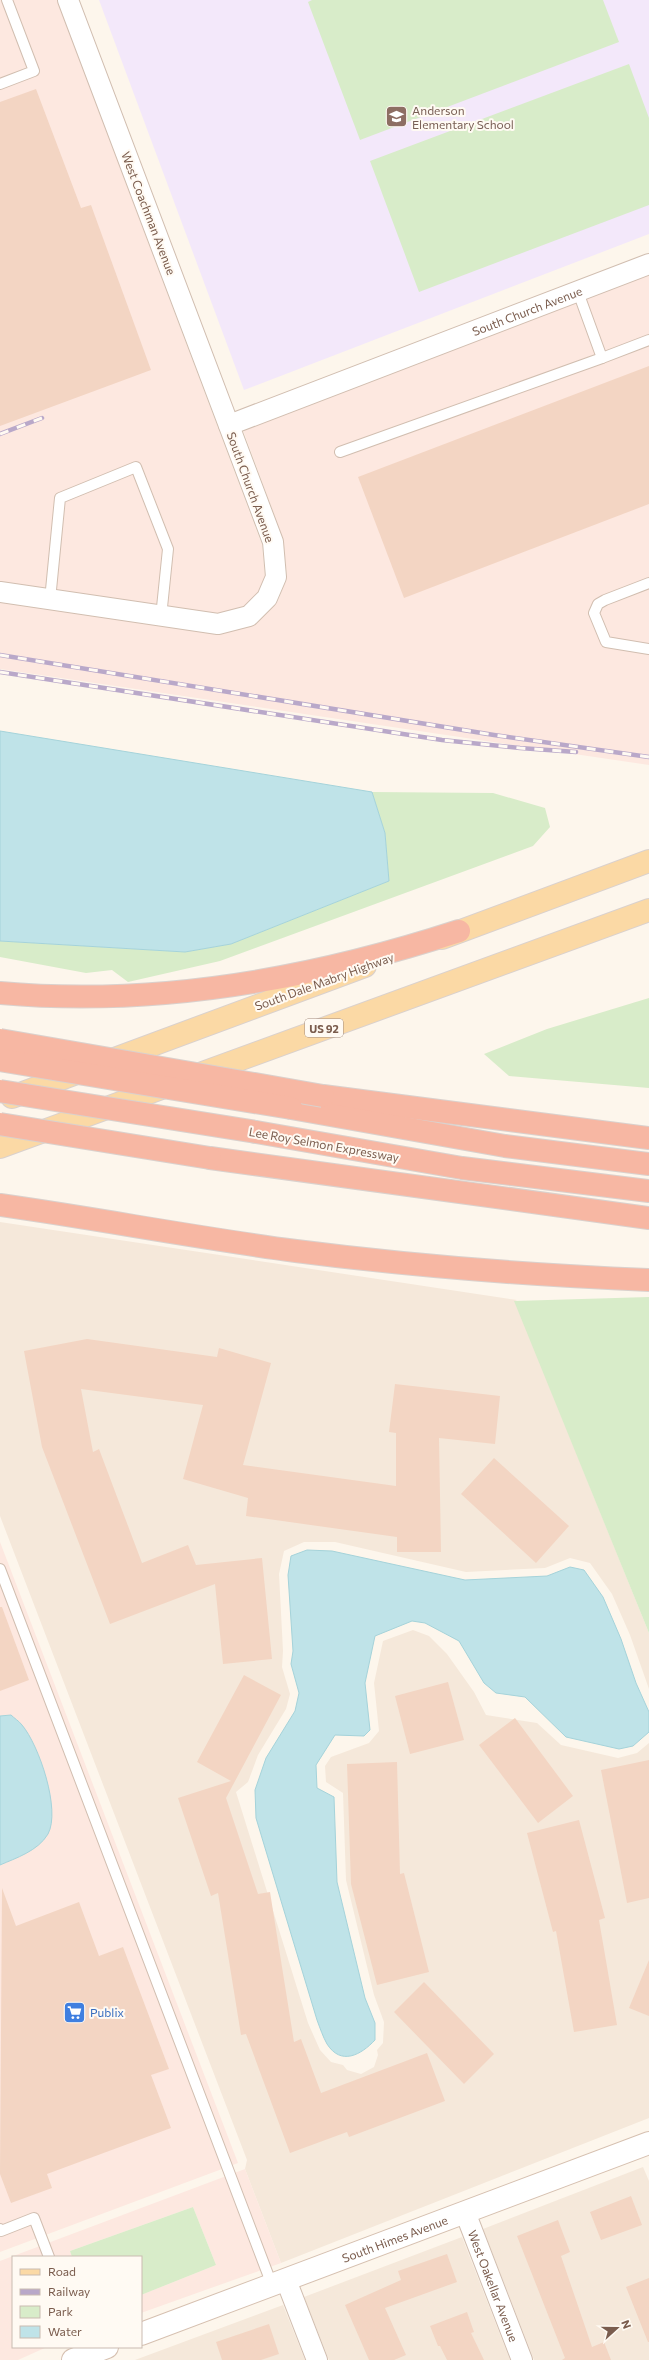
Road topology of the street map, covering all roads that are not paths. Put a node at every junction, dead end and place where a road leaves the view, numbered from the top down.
1 (7, 0) edge
2 (68, 0) edge
3 (0, 84) edge
4 (649, 264) edge
5 (578, 292) junction
6 (649, 340) edge
7 (602, 358) junction
8 (229, 425) junction
9 (340, 452) dead end
10 (649, 583) edge
11 (0, 592) edge
12 (50, 600) junction
13 (161, 617) junction
14 (649, 649) edge
15 (649, 861) edge
16 (649, 910) edge
17 (459, 931) junction
18 (0, 992) edge
19 (0, 1040) edge
20 (0, 1060) edge
21 (0, 1091) edge
22 (0, 1102) edge
23 (0, 1124) edge
24 (649, 1138) edge
25 (0, 1147) edge
26 (649, 1164) edge
27 (649, 1191) edge
28 (0, 1205) edge
29 (649, 1218) edge
30 (649, 1280) edge
31 (0, 1569) edge
32 (648, 2146) edge
33 (465, 2212) junction
34 (0, 2229) edge
35 (49, 2256) edge
36 (279, 2282) junction
37 (142, 2334) edge
38 (103, 2348) edge
39 (81, 2354) edge
40 (317, 2360) edge
41 (522, 2360) edge

1 - 3 lane
2 - 8 street, West Coachman Avenue
4 - 5 street, South Church Avenue
5 - 7 lane
5 - 8 street, South Church Avenue
6 - 7 lane
7 - 9 lane
8 - 13 street, South Church Avenue
10 - 14 lane
11 - 12 street, South Church Avenue
12 - 13 street, South Church Avenue
12 - 13 lane
15 - 17 main road, South Dale Mabry Highway
16 - 25 main road, US 92
17 - 18 highway
17 - 22 main road, South Dale Mabry Highway
19 - 24 highway, bridge
20 - 26 highway, bridge
21 - 27 highway, Lee Roy Selmon Expressway, bridge
23 - 29 highway, bridge
28 - 30 highway
31 - 36 lane
32 - 33 street, South Himes Avenue
33 - 36 street, South Himes Avenue
33 - 41 street, West Oakellar Avenue
34 - 35 lane
36 - 37 street, South Himes Avenue
36 - 40 street
38 - 39 street

